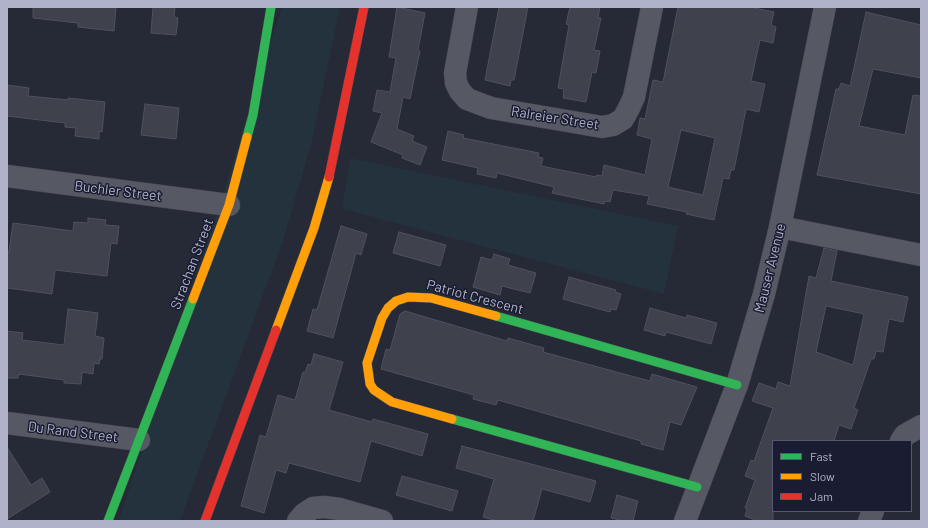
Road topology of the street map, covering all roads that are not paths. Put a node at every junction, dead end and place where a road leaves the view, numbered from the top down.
1 (271, 7) edge
2 (364, 7) edge
3 (467, 7) edge
4 (652, 7) edge
5 (825, 7) edge
6 (7, 176) edge
7 (229, 205) junction
8 (780, 227) junction
9 (921, 255) edge
10 (737, 385) junction
11 (7, 423) edge
12 (921, 426) edge
13 (140, 440) junction
14 (902, 440) edge
15 (697, 487) junction
16 (108, 521) edge
17 (205, 521) edge
18 (298, 521) edge
19 (382, 521) edge
20 (685, 521) edge

1 - 7 street, Strachan Street
2 - 17 street
3 - 4 street, Ralreier Street
5 - 8 street, Mauser Avenue
6 - 7 street, Buchler Street
7 - 13 street, Strachan Street
8 - 9 street
8 - 10 street, Mauser Avenue
10 - 15 street, Mauser Avenue
10 - 15 street, Patriot Crescent
11 - 13 street, Du Rand Street
12 - 14 street
13 - 16 street, Strachan Street
15 - 20 street, Mauser Avenue
18 - 19 street

